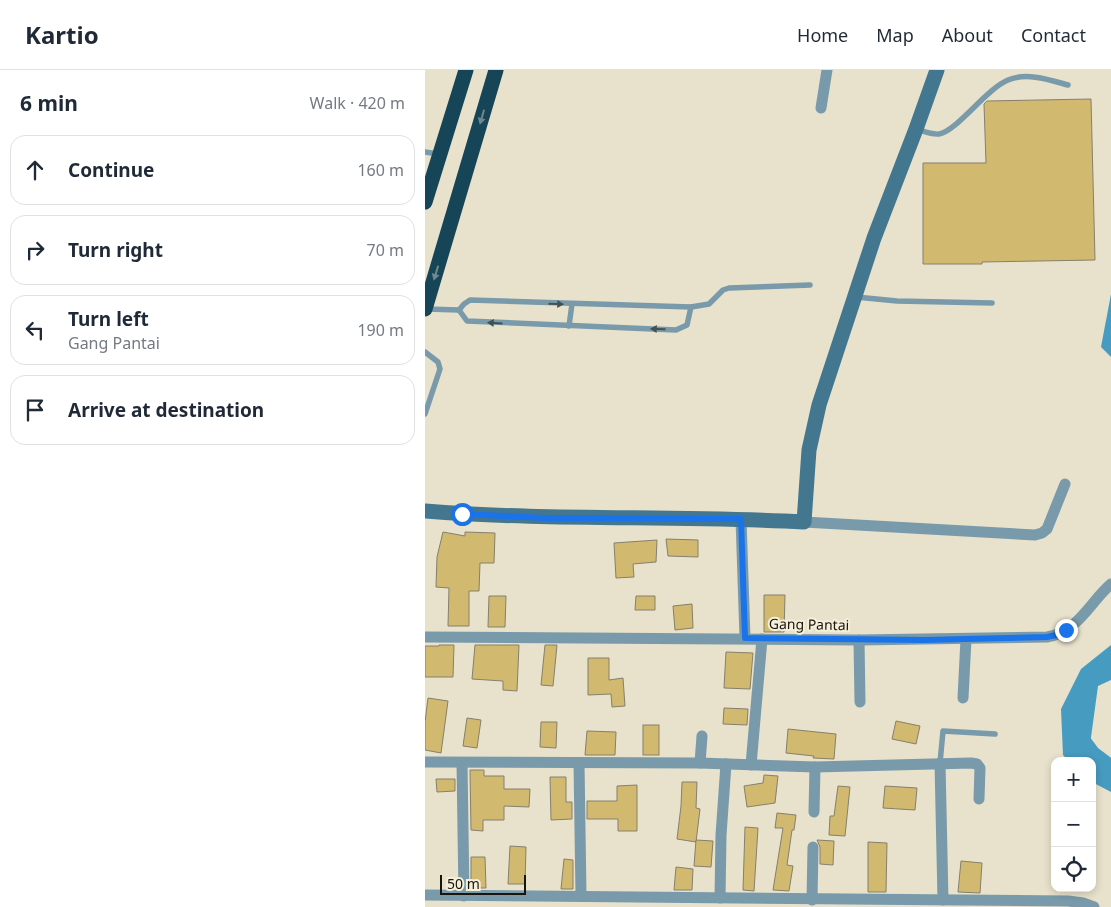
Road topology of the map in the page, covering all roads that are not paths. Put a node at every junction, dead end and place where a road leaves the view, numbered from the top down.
1 (466, 70) edge
2 (496, 70) edge
3 (827, 70) edge
4 (937, 70) edge
5 (1068, 85) dead end
6 (821, 108) dead end
7 (916, 129) junction
8 (432, 153) edge
9 (425, 202) edge
10 (810, 285) dead end
11 (854, 296) junction
12 (991, 303) dead end
13 (573, 304) junction
14 (691, 307) junction
15 (425, 309) edge
16 (459, 310) junction
17 (569, 326) junction
18 (425, 352) edge
19 (425, 414) edge
20 (1065, 484) dead end
21 (425, 512) edge
22 (741, 519) junction
23 (803, 522) junction
24 (1111, 584) edge
25 (425, 637) edge
26 (745, 638) junction
27 (762, 638) junction
28 (966, 639) junction
29 (859, 640) junction
30 (963, 698) dead end
31 (860, 702) dead end
32 (995, 734) dead end
33 (702, 736) dead end
34 (425, 762) edge
35 (579, 762) junction
36 (461, 763) junction
37 (700, 763) junction
38 (940, 763) junction
39 (726, 764) junction
40 (751, 765) junction
41 (815, 767) junction
42 (979, 799) dead end
43 (814, 812) dead end
44 (813, 847) dead end
45 (425, 895) edge
46 (464, 896) junction
47 (581, 896) junction
48 (720, 898) junction
49 (812, 900) junction
50 (943, 900) junction
51 (1094, 907) edge

1 - 8 highway
2 -> 15 highway
3 - 6 street
4 - 7 street
5 - 7 lane
7 - 11 street
8 - 9 highway
10 - 14 lane
11 - 12 lane
11 - 23 street
13 - 14 lane
16 -> 13 lane
13 - 17 lane
14 -> 17 lane
15 - 16 lane
17 -> 16 lane
18 - 19 lane
20 - 23 street
21 - 22 street
22 - 23 street
22 - 26 street
24 - 28 street, Gang Pantai
25 - 26 street, Gang Pantai
26 - 27 street, Gang Pantai
27 - 29 street, Gang Pantai
27 - 40 street
28 - 29 street, Gang Pantai
28 - 30 street
29 - 31 street
32 - 38 lane
33 - 37 street
34 - 36 street
35 - 36 street
35 - 37 street
35 - 47 street
36 - 46 street
37 - 39 street
38 - 41 street
38 - 42 street
38 - 50 street
39 - 40 street
39 - 48 street
40 - 41 street
41 - 43 street
44 - 49 street
45 - 46 street
46 - 47 street
47 - 48 street
48 - 49 street
49 - 50 street
50 - 51 street

